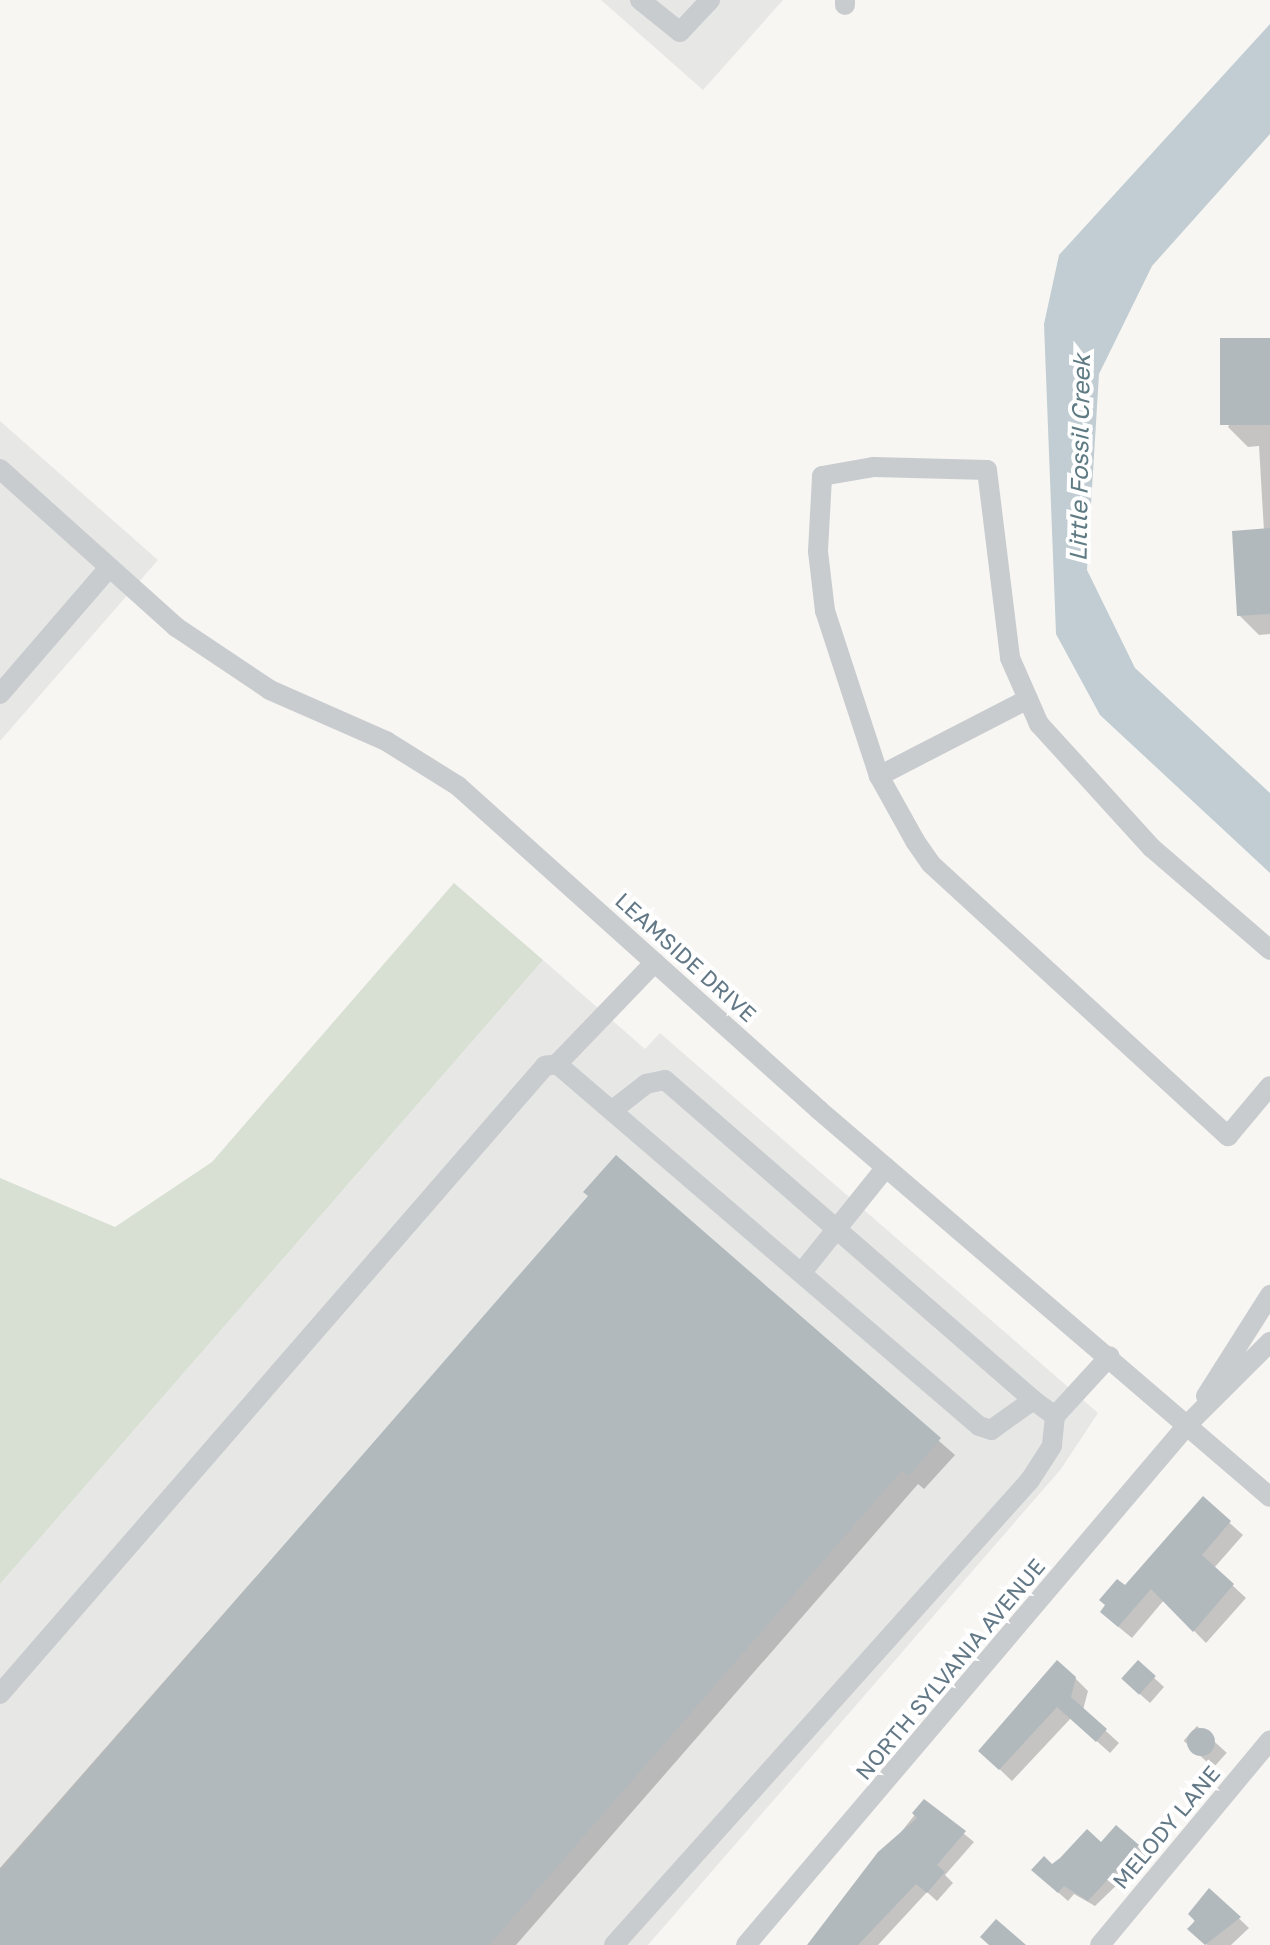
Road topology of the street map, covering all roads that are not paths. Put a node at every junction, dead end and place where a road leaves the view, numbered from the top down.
1 (640, 0) edge
2 (710, 0) edge
3 (0, 469) edge
4 (112, 574) junction
5 (0, 694) edge
6 (1028, 699) junction
7 (879, 776) junction
8 (1270, 950) edge
9 (655, 962) junction
10 (557, 1064) junction
11 (1270, 1086) edge
12 (614, 1109) junction
13 (886, 1167) junction
14 (837, 1228) junction
15 (802, 1272) junction
16 (1270, 1295) edge
17 (1270, 1342) edge
18 (1110, 1356) junction
19 (1033, 1400) junction
20 (1055, 1416) junction
21 (1189, 1423) junction
22 (1270, 1497) edge
23 (0, 1694) edge
24 (1270, 1740) edge
25 (614, 1945) edge
26 (746, 1945) edge
27 (1100, 1945) edge

1 - 2 street
3 - 4 street, LEAMSIDE DRIVE
4 - 5 street
4 - 9 street, LEAMSIDE DRIVE
6 - 7 street
6 - 7 street
6 - 8 street
7 - 11 street
9 - 10 street
9 - 13 street, LEAMSIDE DRIVE
10 - 12 street
10 - 23 street
12 - 14 street
12 - 15 street
13 - 14 street
13 - 18 street, LEAMSIDE DRIVE
14 - 15 street
14 - 19 street
15 - 19 street
16 - 21 street, NORTH SYLVANIA AVENUE
17 - 21 street, NORTH SYLVANIA AVENUE
18 - 20 street
18 - 21 street, LEAMSIDE DRIVE
19 - 20 street
20 - 25 street
21 - 22 street, LEAMSIDE DRIVE
21 - 26 street, NORTH SYLVANIA AVENUE
24 - 27 street, MELODY LANE

